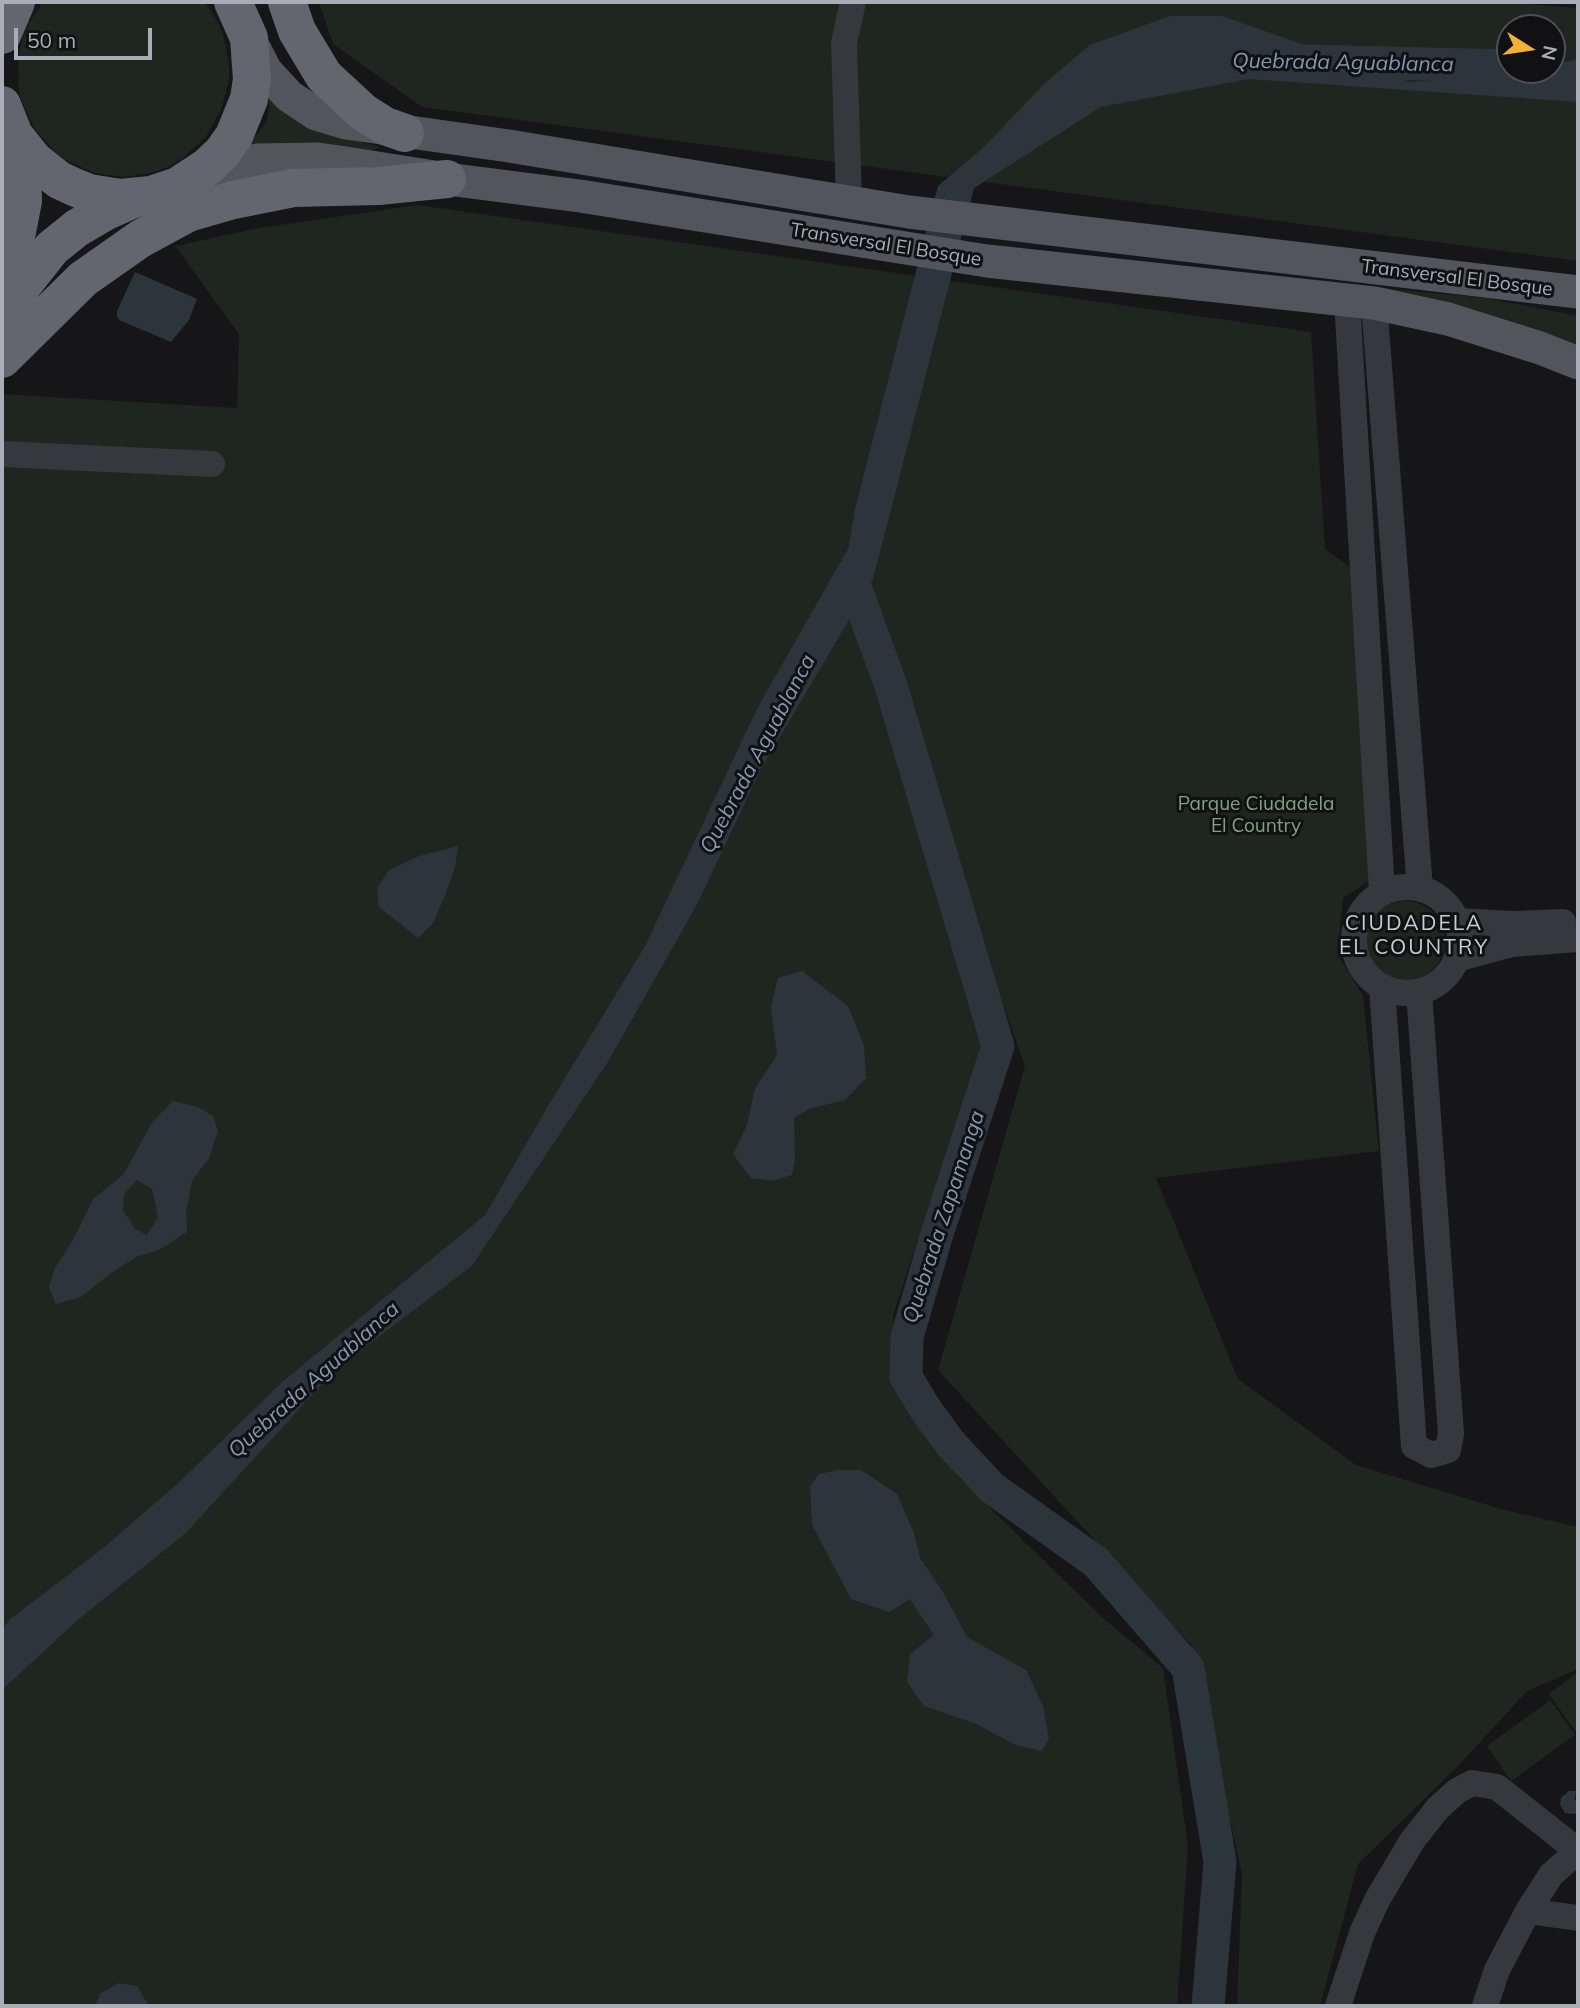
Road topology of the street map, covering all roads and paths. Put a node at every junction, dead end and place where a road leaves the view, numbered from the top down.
1 (16, 2) edge
2 (287, 2) edge
3 (853, 2) edge
4 (240, 14) edge
5 (2, 35) edge
6 (8, 120) edge
7 (405, 133) junction
8 (191, 179) junction
9 (447, 179) junction
10 (136, 197) junction
11 (849, 200) junction
12 (2, 268) edge
13 (1578, 292) edge
14 (1360, 301) junction
15 (2, 321) edge
16 (2, 359) edge
17 (1578, 363) edge
18 (2, 454) edge
19 (212, 464) dead end
20 (1420, 888) junction
21 (1382, 892) junction
22 (1457, 921) junction
23 (1578, 921) edge
24 (1578, 939) edge
25 (1457, 959) junction
26 (1382, 987) junction
27 (1419, 992) junction
28 (1578, 1851) edge
29 (1528, 1911) junction
30 (1578, 1918) edge
31 (1338, 2006) edge
32 (1485, 2006) edge

1 - 5 highway
2 - 7 highway
3 - 11 street
4 - 7 main road, Transversal El Bosque
4 - 8 highway
6 - 10 highway
6 - 12 highway
7 - 11 main road, Transversal El Bosque
8 - 9 main road, Transversal El Bosque
8 - 10 highway
9 - 14 main road, Transversal El Bosque
9 - 16 highway
10 - 15 highway
11 - 13 main road, Transversal El Bosque
14 - 17 main road, Transversal El Bosque
14 - 20 street
14 - 21 street
18 - 19 street
20 - 21 street
20 - 22 street
21 - 26 street
22 - 23 street
22 - 25 street
24 - 25 street
25 - 27 street
26 - 27 street
26 - 27 street
28 - 29 street
28 - 31 street
29 - 30 street
29 - 32 street

